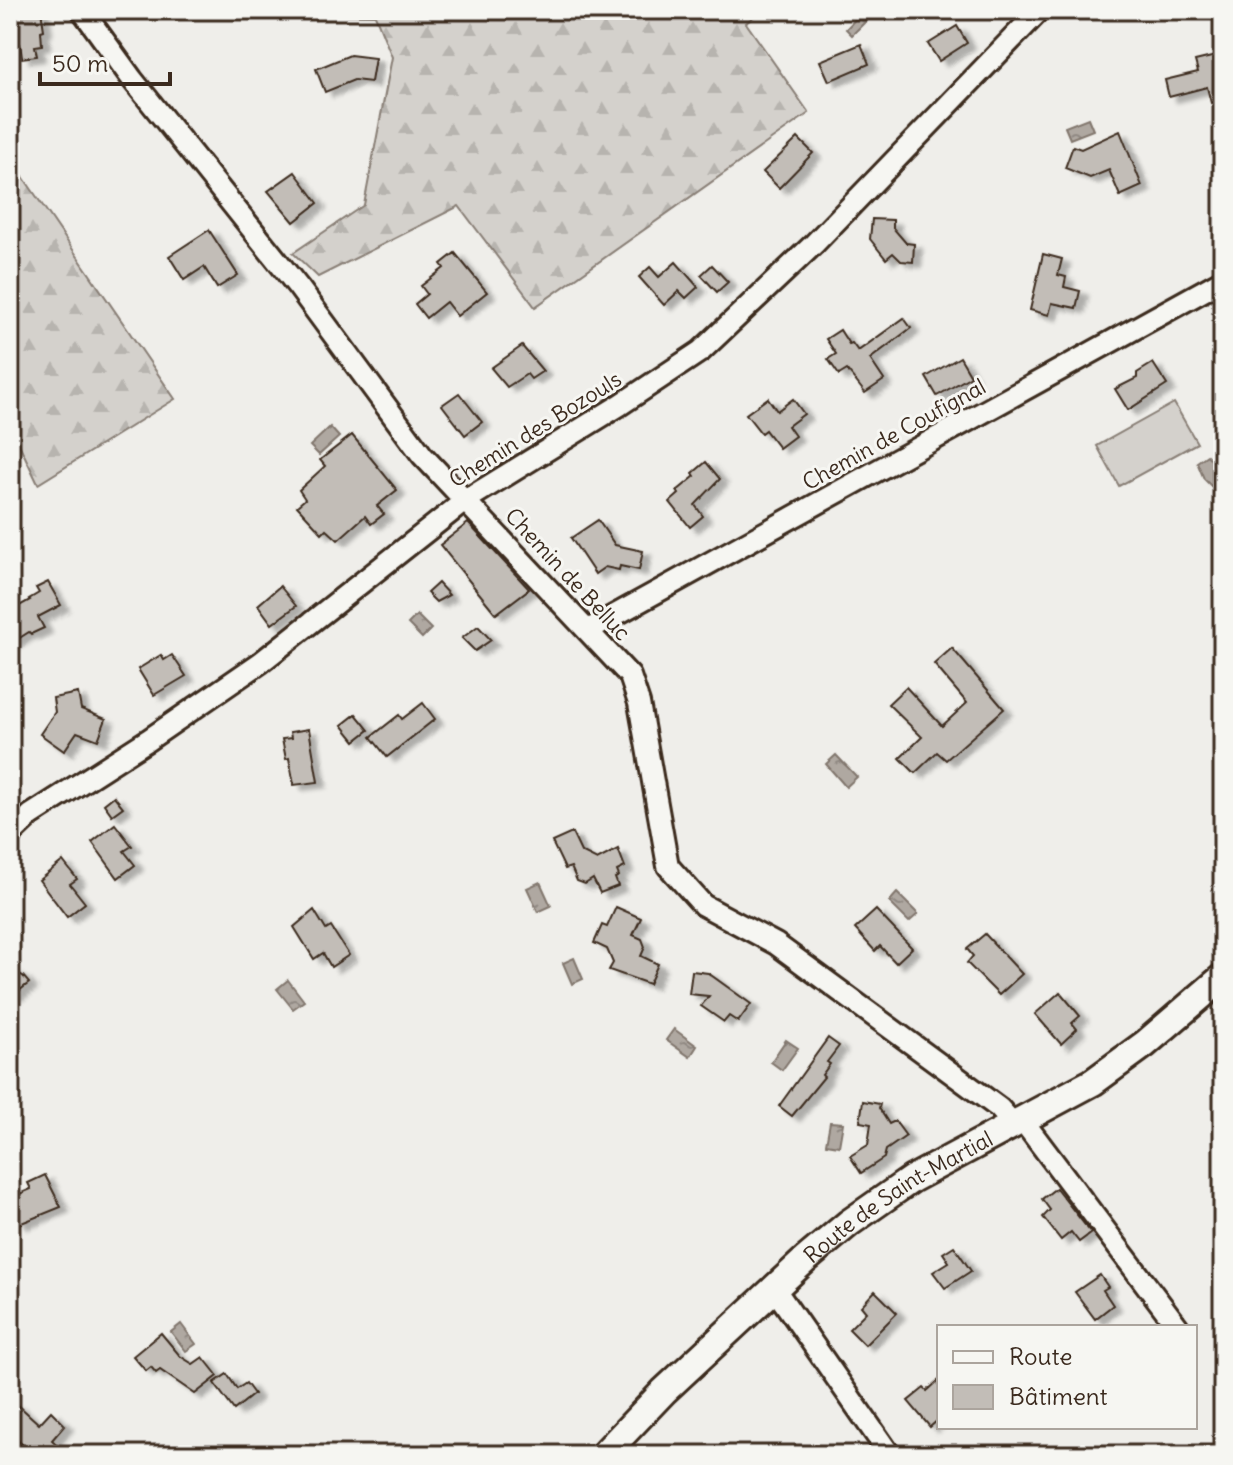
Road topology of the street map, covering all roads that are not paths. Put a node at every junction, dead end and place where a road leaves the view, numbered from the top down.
1 (82, 10) edge
2 (1040, 10) edge
3 (1223, 280) edge
4 (466, 500) junction
5 (588, 630) junction
6 (10, 835) edge
7 (1223, 977) edge
8 (1019, 1123) junction
9 (774, 1288) junction
10 (1176, 1325) edge
11 (603, 1455) edge
12 (890, 1455) edge

1 - 4 street, Chemin de Belluc
2 - 4 street, Chemin des Bozouls
3 - 5 street, Chemin de Coufignal
4 - 5 street, Chemin de Belluc
4 - 6 street, Chemin des Bozouls
5 - 8 street, Chemin de Belluc
7 - 8 main road, Route de Saint-Martial
8 - 9 main road, Route de Saint-Martial
8 - 10 street, Chemin de Belluc
9 - 11 main road, Route de Saint-Martial
9 - 12 street

